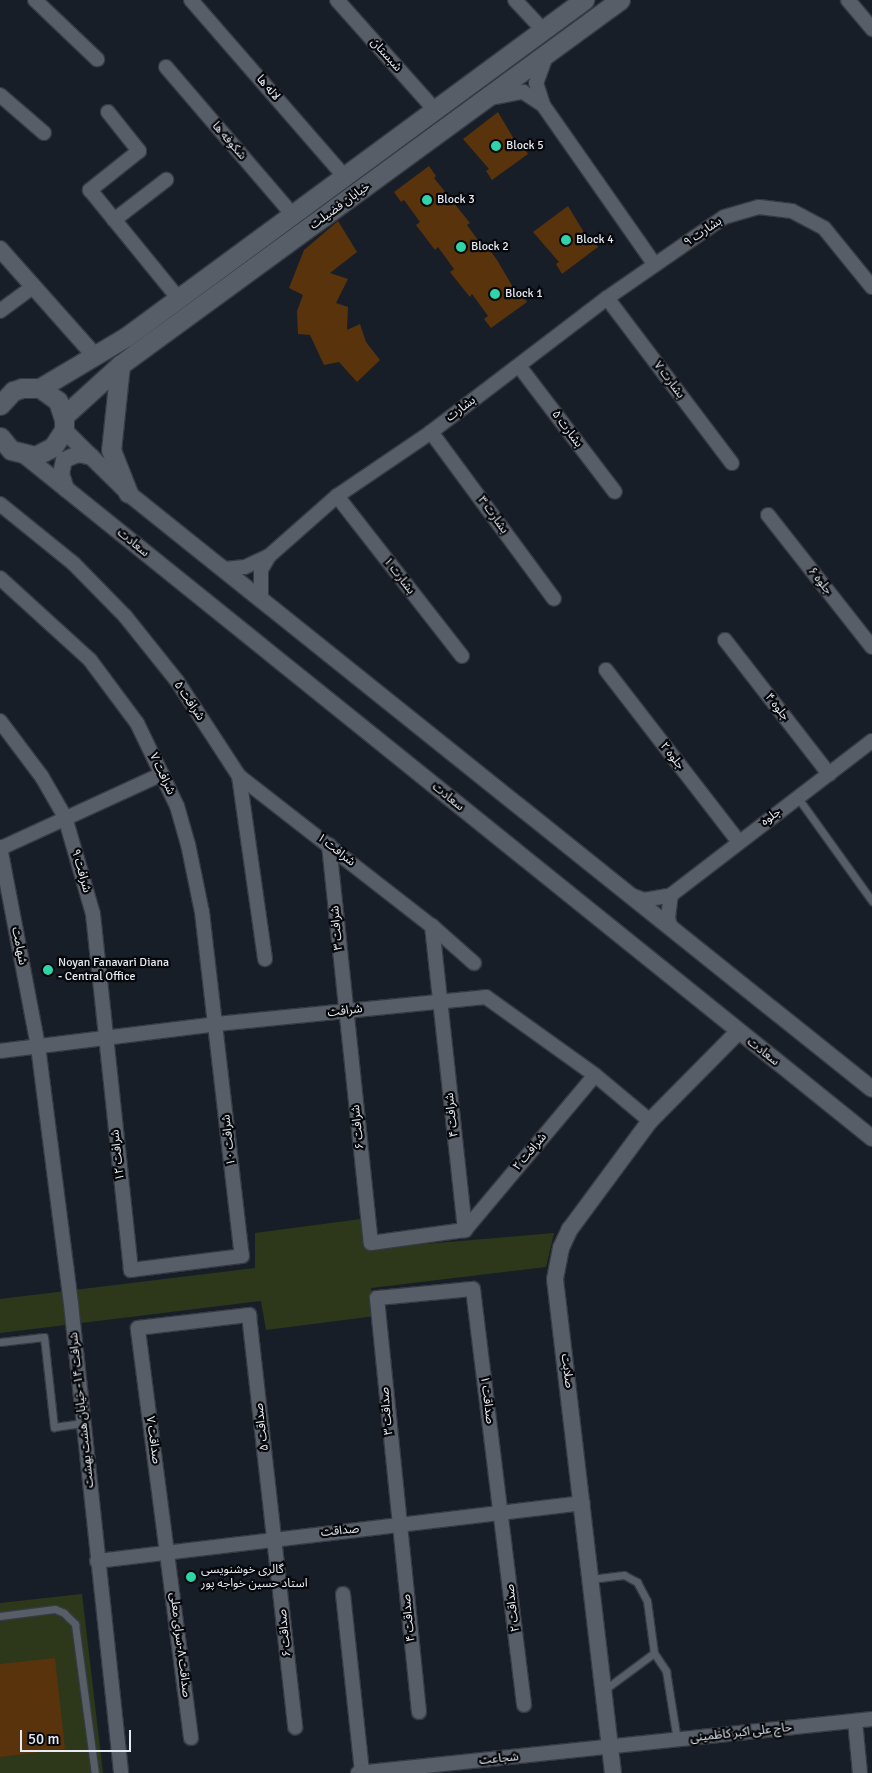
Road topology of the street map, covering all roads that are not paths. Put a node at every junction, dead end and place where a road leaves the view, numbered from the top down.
1 (34, 0) edge
2 (191, 0) edge
3 (337, 0) edge
4 (515, 0) edge
5 (584, 0) edge
6 (620, 0) edge
7 (848, 0) edge
8 (872, 29) edge
9 (542, 30) junction
10 (546, 56) junction
11 (97, 59) dead end
12 (166, 68) dead end
13 (0, 95) edge
14 (488, 98) junction
15 (543, 106) junction
16 (435, 110) junction
17 (108, 112) dead end
18 (44, 133) dead end
19 (345, 177) junction
20 (166, 180) dead end
21 (292, 214) junction
22 (114, 220) junction
23 (0, 249) edge
24 (232, 260) junction
25 (655, 265) junction
26 (244, 276) junction
27 (34, 286) junction
28 (872, 287) edge
29 (607, 298) junction
30 (180, 299) junction
31 (0, 311) edge
32 (94, 356) junction
33 (120, 365) junction
34 (519, 366) junction
35 (40, 388) junction
36 (0, 405) edge
37 (64, 423) junction
38 (431, 432) junction
39 (0, 439) edge
40 (24, 455) junction
41 (92, 457) junction
42 (732, 463) dead end
43 (66, 489) junction
44 (615, 492) dead end
45 (128, 493) junction
46 (336, 496) junction
47 (0, 504) edge
48 (768, 515) dead end
49 (270, 556) junction
50 (214, 562) junction
51 (0, 578) edge
52 (261, 599) junction
53 (554, 599) dead end
54 (725, 640) dead end
55 (872, 647) edge
56 (462, 656) dead end
57 (606, 670) dead end
58 (0, 722) edge
59 (872, 741) edge
60 (162, 774) junction
61 (829, 774) junction
62 (238, 776) junction
63 (798, 798) junction
64 (65, 817) junction
65 (738, 841) junction
66 (329, 845) junction
67 (0, 847) edge
68 (629, 894) junction
69 (671, 895) junction
70 (872, 901) edge
71 (432, 926) junction
72 (671, 928) junction
73 (265, 959) dead end
74 (474, 963) dead end
75 (440, 1000) junction
76 (345, 1011) junction
77 (216, 1024) junction
78 (738, 1032) junction
79 (105, 1040) junction
80 (38, 1046) junction
81 (0, 1051) edge
82 (595, 1075) junction
83 (872, 1089) edge
84 (650, 1121) junction
85 (872, 1138) edge
86 (465, 1230) junction
87 (131, 1270) joint
88 (473, 1289) joint
89 (138, 1328) joint
90 (0, 1342) edge
91 (83, 1423) junction
92 (583, 1502) junction
93 (501, 1512) junction
94 (399, 1524) junction
95 (275, 1538) junction
96 (168, 1552) junction
97 (97, 1561) junction
98 (591, 1579) junction
99 (343, 1594) dead end
100 (0, 1616) edge
101 (654, 1653) junction
102 (604, 1691) junction
103 (524, 1705) dead end
104 (419, 1712) dead end
105 (872, 1719) edge
106 (855, 1721) junction
107 (295, 1728) dead end
108 (191, 1738) dead end
109 (677, 1740) junction
110 (610, 1747) junction
111 (94, 1773) edge
112 (121, 1773) edge
113 (360, 1773) edge
114 (613, 1773) edge
115 (860, 1773) edge

1 - 11 street
2 - 19 street, لاله ها
3 - 16 street, شبستان
4 - 9 street
5 - 9 main road, خیابان فضیلت
6 - 10 main road, خیابان فضیلت
7 - 8 street
9 - 16 main road, خیابان فضیلت
10 - 14 main road, خیابان فضیلت
10 - 15 street
12 - 21 street, شکوفه ها
13 - 18 street
14 - 15 street
14 - 26 main road, خیابان فضیلت
15 - 25 street
16 - 19 main road, خیابان فضیلت
17 - 22 street
19 - 21 main road, خیابان فضیلت
20 - 22 street
21 - 24 main road, خیابان فضیلت
22 - 30 street
23 - 27 street
24 - 26 main road
24 - 30 main road, خیابان فضیلت
25 - 28 street, بشارت ۹
25 - 29 street, بشارت
26 - 33 main road, خیابان فضیلت
27 - 31 street
27 - 32 street
29 - 34 street, بشارت
29 - 42 street, بشارت ۷
30 - 32 main road, خیابان فضیلت
32 - 35 main road, خیابان فضیلت
33 - 37 main road, خیابان فضیلت
33 - 45 main road
34 - 38 street, بشارت
34 - 44 street, بشارت ۵
35 - 36 main road
35 - 37 main road
37 - 40 main road, خیابان فضیلت
37 - 41 street
38 - 46 street, بشارت
38 - 53 street, بشارت ۳
39 - 40 main road
40 - 43 street, سعادت
41 - 43 street
41 - 45 street
43 - 78 street, سعادت
45 - 50 street
46 - 49 street, بشارت
46 - 56 street, بشارت ۱
47 - 62 street, شرافت ۵
48 - 55 street, جلوه ۶
49 - 50 street
49 - 52 street
50 - 52 street
51 - 60 street, شرافت ۷
52 - 68 street
54 - 61 street, جلوه ۴
57 - 65 street, جلوه ۲
58 - 64 street, شرافت ۹
59 - 61 street, جلوه
60 - 64 street
60 - 77 street, شرافت ۷
61 - 63 street, جلوه
62 - 66 street, شرافت ۱
62 - 73 street, شرافت ۵
63 - 65 street, جلوه
63 - 70 lane
64 - 67 street
64 - 79 street, شرافت ۹
65 - 69 street, جلوه
66 - 71 street, شرافت ۱
66 - 76 street, شرافت ۳
67 - 80 street, شهامت
68 - 69 street
68 - 72 street
69 - 72 street
71 - 74 street, شرافت ۱
71 - 75 street
72 - 83 street
75 - 76 street, شرافت
75 - 82 street, شرافت
75 - 86 street, شرافت ۴
76 - 77 street, شرافت
76 - 86 street, شرافت ۶
77 - 79 street, شرافت
77 - 87 street, شرافت ۱۰
78 - 84 street, صلابت
78 - 85 street, سعادت
79 - 80 street, شرافت
79 - 87 street, شرافت ۱۲
80 - 81 street, شرافت
80 - 91 street, شرافت ۱۴- خیابان هشت بهشت
82 - 84 street, شرافت
82 - 86 street, شرافت ۲
84 - 92 street, صلابت
88 - 93 street, صداقت ۱
88 - 94 street, صداقت ۳
89 - 95 street, صداقت ۵
89 - 96 street, صداقت ۷
90 - 91 lane
91 - 97 street, شرافت ۱۴- خیابان هشت بهشت
92 - 93 street, صداقت
92 - 98 street, صلابت
93 - 94 street, صداقت
93 - 103 street, صداقت ۲
94 - 95 street, صداقت
94 - 104 street, صداقت ۴
95 - 96 street, صداقت
95 - 107 street, صداقت ۶
96 - 97 street, صداقت
96 - 108 street, صداقت ۸-سرای معلی
97 - 112 street, شرافت ۱۴- خیابان هشت بهشت
98 - 101 lane
98 - 102 street, صلابت
99 - 113 street
100 - 111 lane
101 - 102 lane
101 - 109 lane
102 - 110 street, صلابت
105 - 106 street, حاج علی اکبر کاظمینی
106 - 109 street, حاج علی اکبر کاظمینی
106 - 115 street
109 - 110 street, حاج علی اکبر کاظمینی
110 - 113 street, شجاعت
110 - 114 street, صلابت

